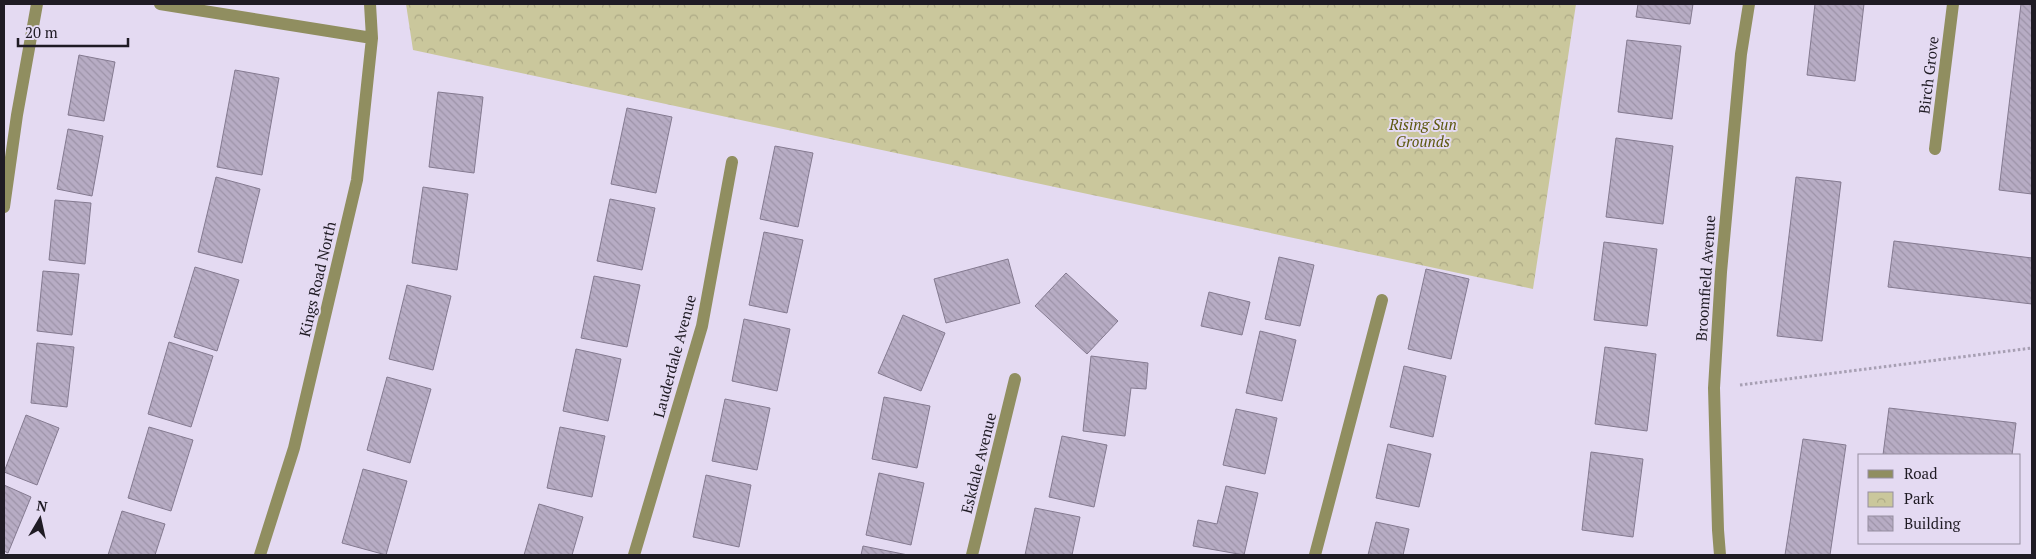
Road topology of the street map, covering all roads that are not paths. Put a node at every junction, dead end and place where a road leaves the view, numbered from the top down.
1 (37, 4) edge
2 (160, 4) edge
3 (370, 4) edge
4 (1749, 4) edge
5 (1953, 4) edge
6 (372, 38) junction
7 (1935, 149) dead end
8 (732, 162) dead end
9 (4, 207) edge
10 (1382, 300) dead end
11 (1015, 379) dead end
12 (260, 555) edge
13 (634, 555) edge
14 (972, 555) edge
15 (1315, 555) edge
16 (1720, 555) edge

1 - 9 street
2 - 6 street
3 - 6 street, Kings Road North
4 - 16 street, Broomfield Avenue
5 - 7 street, Birch Grove
6 - 12 street, Kings Road North
8 - 13 street, Lauderdale Avenue
10 - 15 street
11 - 14 street, Eskdale Avenue

